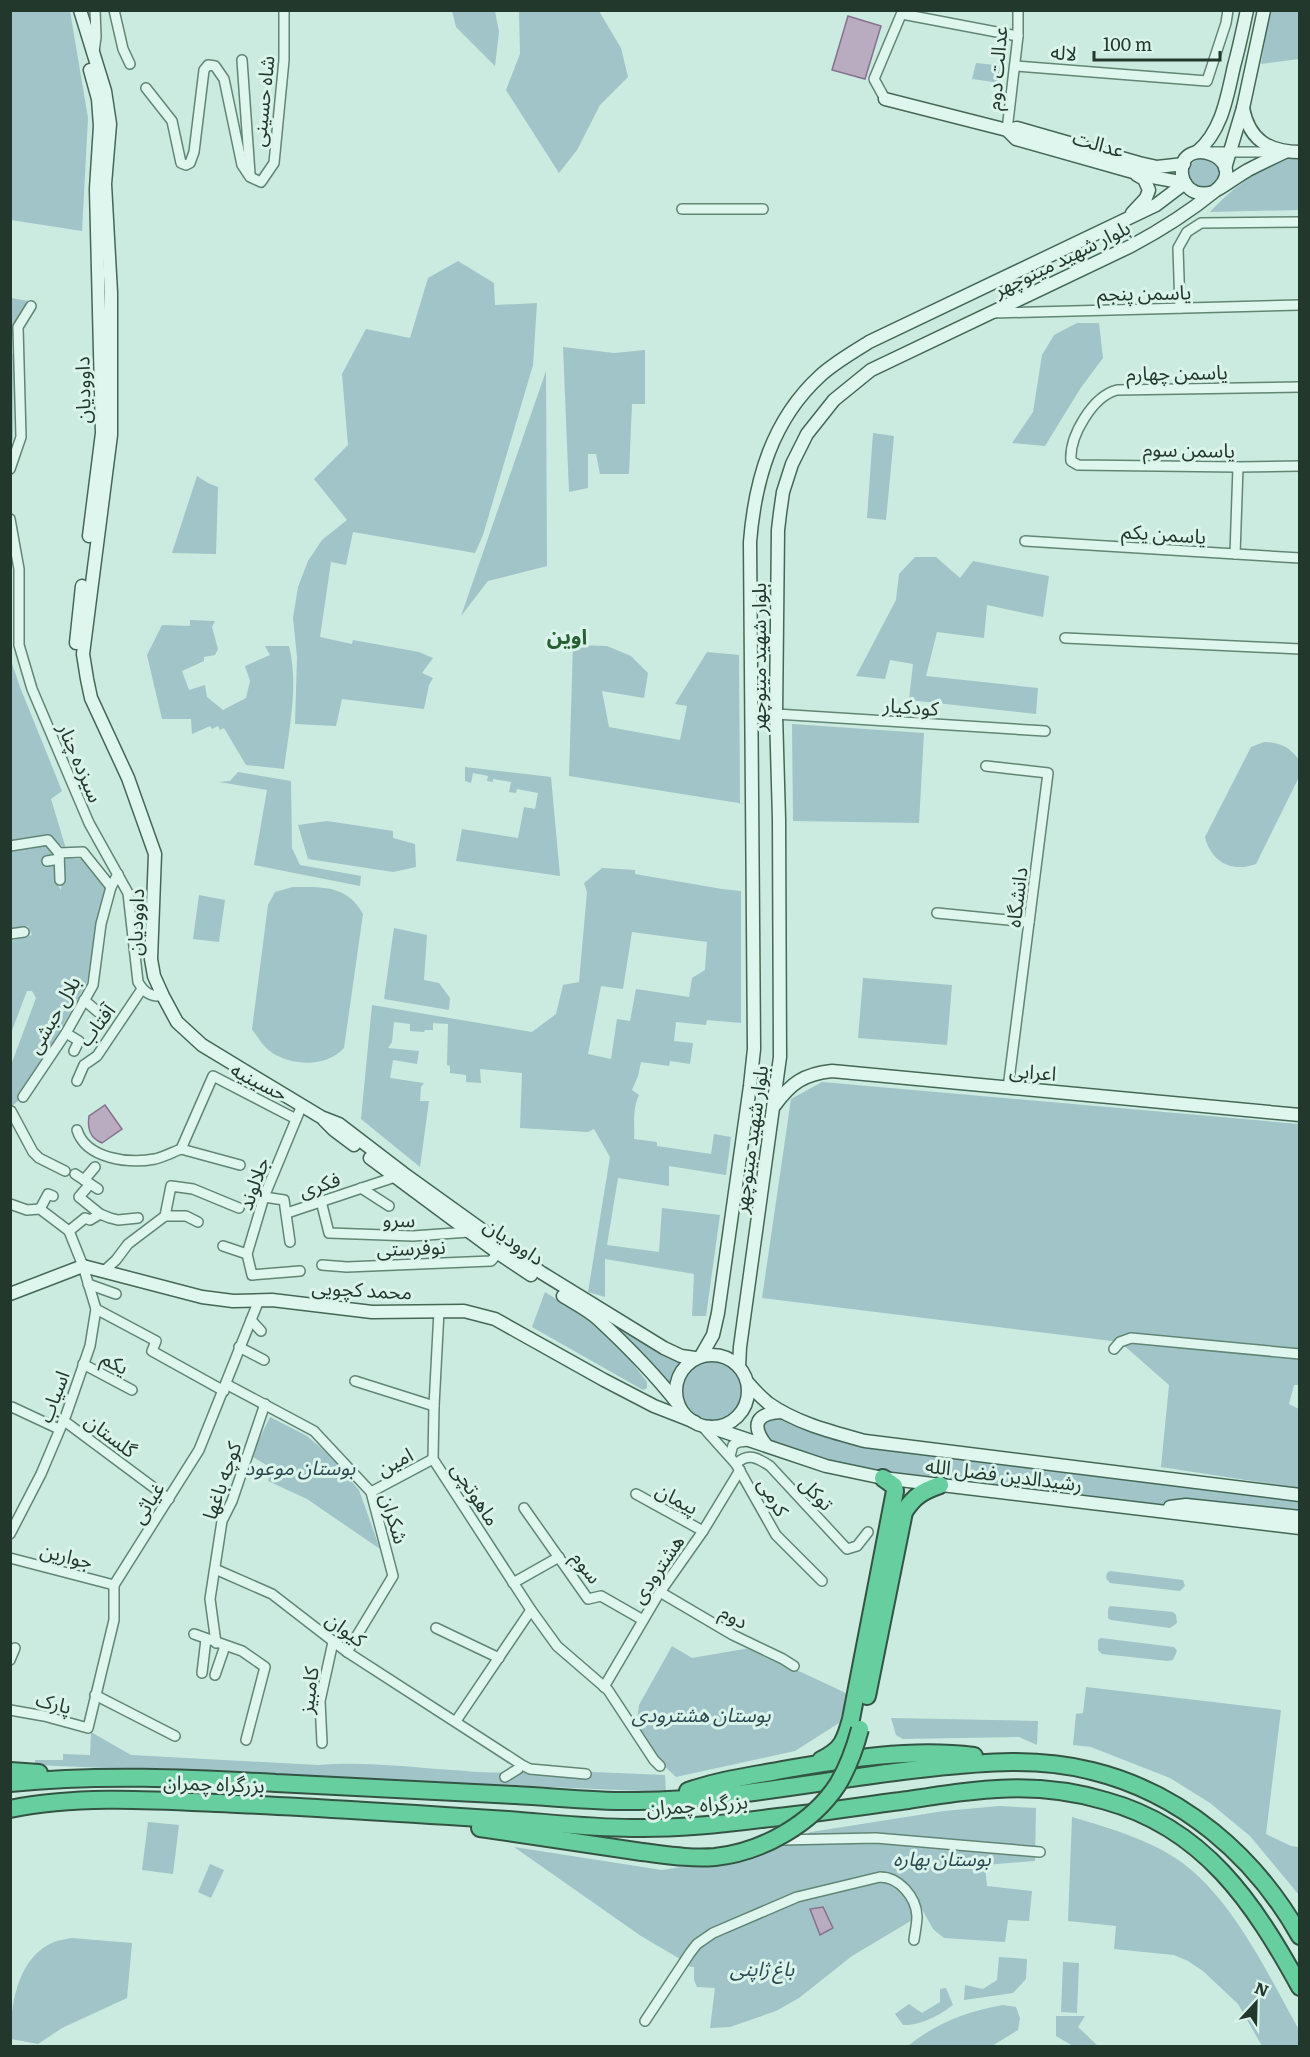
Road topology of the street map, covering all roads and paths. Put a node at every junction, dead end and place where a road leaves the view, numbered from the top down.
1 (74, 10) edge
2 (80, 10) edge
3 (95, 10) edge
4 (114, 10) edge
5 (284, 10) edge
6 (1018, 10) edge
7 (1228, 10) edge
8 (1247, 10) edge
9 (1264, 10) edge
10 (903, 12) edge
11 (1018, 36) junction
12 (90, 59) junction
13 (242, 60) dead end
14 (130, 64) dead end
15 (1015, 66) junction
16 (1234, 66) junction
17 (1253, 67) junction
18 (146, 88) dead end
19 (885, 99) joint
20 (1243, 108) junction
21 (1007, 130) junction
22 (1231, 151) junction
23 (1204, 152) junction
24 (1285, 152) junction
25 (1299, 152) edge
26 (1184, 164) junction
27 (1225, 168) junction
28 (1128, 171) junction
29 (250, 177) junction
30 (1185, 183) junction
31 (1218, 188) junction
32 (1156, 205) junction
33 (763, 209) dead end
34 (682, 210) dead end
35 (1128, 218) junction
36 (1299, 222) edge
37 (1170, 225) junction
38 (1299, 305) edge
39 (31, 306) dead end
40 (1180, 308) junction
41 (989, 313) junction
42 (14, 350) edge
43 (1299, 387) edge
44 (1077, 465) joint
45 (1299, 465) edge
46 (1238, 467) junction
47 (10, 469) edge
48 (10, 519) edge
49 (1025, 541) dead end
50 (1235, 554) junction
51 (1299, 558) edge
52 (1065, 638) dead end
53 (1299, 649) edge
54 (776, 714) junction
55 (1045, 731) dead end
56 (986, 766) dead end
57 (10, 846) edge
58 (59, 856) junction
59 (47, 861) dead end
60 (118, 874) junction
61 (60, 880) dead end
62 (111, 887) junction
63 (937, 912) dead end
64 (1029, 922) junction
65 (24, 933) dead end
66 (10, 934) edge
67 (142, 989) junction
68 (162, 996) junction
69 (84, 1000) junction
70 (98, 1012) dead end
71 (66, 1033) junction
72 (74, 1051) dead end
73 (77, 1081) dead end
74 (1008, 1088) junction
75 (23, 1097) dead end
76 (302, 1105) junction
77 (774, 1106) junction
78 (11, 1111) edge
79 (1299, 1115) edge
80 (321, 1117) junction
81 (296, 1119) junction
82 (77, 1130) dead end
83 (181, 1149) junction
84 (240, 1165) dead end
85 (95, 1167) dead end
86 (65, 1171) dead end
87 (75, 1174) dead end
88 (395, 1177) junction
89 (91, 1184) junction
90 (361, 1188) junction
91 (53, 1196) dead end
92 (264, 1197) junction
93 (321, 1201) junction
94 (10, 1204) edge
95 (389, 1206) dead end
96 (239, 1208) dead end
97 (40, 1209) junction
98 (287, 1213) junction
99 (100, 1214) junction
100 (165, 1216) junction
101 (138, 1218) dead end
102 (198, 1222) dead end
103 (69, 1231) junction
104 (469, 1232) junction
105 (290, 1242) dead end
106 (223, 1246) dead end
107 (498, 1253) junction
108 (247, 1254) junction
109 (322, 1265) dead end
110 (83, 1266) junction
111 (104, 1271) junction
112 (300, 1271) dead end
113 (88, 1284) junction
114 (10, 1294) edge
115 (116, 1294) dead end
116 (259, 1300) junction
117 (96, 1309) junction
118 (439, 1311) junction
119 (599, 1314) junction
120 (251, 1320) junction
121 (261, 1331) dead end
122 (239, 1347) junction
123 (1114, 1349) dead end
124 (1299, 1354) edge
125 (698, 1357) junction
126 (264, 1360) dead end
127 (83, 1364) junction
128 (739, 1366) junction
129 (354, 1381) dead end
130 (748, 1383) junction
131 (225, 1388) junction
132 (132, 1390) dead end
133 (265, 1404) junction
134 (678, 1404) junction
135 (434, 1406) junction
136 (12, 1407) dead end
137 (782, 1413) junction
138 (61, 1425) junction
139 (702, 1425) junction
140 (762, 1444) junction
141 (433, 1459) junction
142 (735, 1463) junction
143 (883, 1478) junction
144 (940, 1485) junction
145 (371, 1492) junction
146 (636, 1494) dead end
147 (1299, 1495) edge
148 (169, 1499) junction
149 (524, 1508) dead end
150 (1142, 1509) junction
151 (1299, 1517) edge
152 (1299, 1528) edge
153 (703, 1531) junction
154 (868, 1532) dead end
155 (10, 1533) edge
156 (559, 1557) junction
157 (10, 1558) edge
158 (215, 1569) junction
159 (822, 1581) dead end
160 (513, 1583) junction
161 (114, 1585) junction
162 (660, 1592) junction
163 (531, 1610) junction
164 (643, 1620) junction
165 (436, 1628) dead end
166 (194, 1634) dead end
167 (216, 1642) junction
168 (333, 1642) junction
169 (15, 1648) dead end
170 (347, 1652) junction
171 (499, 1658) junction
172 (10, 1660) edge
173 (794, 1666) dead end
174 (202, 1673) dead end
175 (215, 1675) dead end
176 (604, 1687) junction
177 (95, 1695) junction
178 (10, 1710) edge
179 (456, 1721) junction
180 (175, 1736) dead end
181 (246, 1740) dead end
182 (322, 1743) dead end
183 (1017, 1761) junction
184 (660, 1766) dead end
185 (808, 1766) junction
186 (520, 1767) junction
187 (912, 1770) junction
188 (10, 1771) edge
189 (586, 1774) dead end
190 (505, 1777) dead end
191 (81, 1778) junction
192 (10, 1783) edge
193 (919, 1798) junction
194 (670, 1799) junction
195 (10, 1809) edge
196 (366, 1811) junction
197 (754, 1841) dead end
198 (1040, 1852) dead end
199 (1299, 1936) edge
200 (914, 1940) dead end
201 (1299, 1987) edge
202 (645, 2021) dead end

1 - 12 main road, داوودیان
2 - 12 main road, داوودیان
3 - 12 street
4 - 14 street
5 - 29 street, شاه حسینی
6 - 11 street, عدالت دوم
7 - 15 street, لاله
8 - 16 main road
9 - 17 main road
10 - 11 street
10 - 19 street
11 - 15 street, عدالت دوم
12 - 68 main road, داوودیان
13 - 29 street
15 - 21 street, عدالت دوم
16 - 17 main road
16 - 23 main road
17 - 20 main road
18 - 29 street, شاه حسینی
19 - 21 main road, عدالت
20 - 22 main road
20 - 24 main road
21 - 26 main road, عدالت
21 - 28 main road, عدالت
22 - 23 street
22 - 24 street
22 - 27 main road
23 - 26 main road
23 - 27 main road
24 - 25 main road
24 - 31 main road, بلوار شهید مینوچهر
26 - 30 main road
27 - 31 main road
28 - 30 main road, عدالت
28 - 35 main road
30 - 31 main road, عدالت
30 - 32 main road, بلوار شهید مینوچهر
31 - 37 main road, بلوار شهید مینوچهر
32 - 35 main road, بلوار شهید مینوچهر
32 - 37 main road
33 - 34 street
35 - 125 main road, بلوار شهید مینوچهر
36 - 40 street
37 - 41 main road, بلوار شهید مینوچهر
38 - 40 street, یاسمن پنجم
39 - 42 street
40 - 41 street, یاسمن پنجم
41 - 54 main road, بلوار شهید مینوچهر
42 - 47 street
43 - 44 street, یاسمن چهارم
44 - 46 street, یاسمن سوم
45 - 46 street, یاسمن سوم
46 - 50 street
48 - 60 street, سیزده چنار
49 - 50 street, یاسمن یکم
50 - 51 street, یاسمن یکم
52 - 53 street
54 - 55 street, کودکیار
54 - 77 main road, بلوار شهید مینوچهر
56 - 64 street, دانشگاه
57 - 58 street
58 - 59 street
58 - 61 street
58 - 62 street
60 - 62 street, بلال حبشی
60 - 67 street, سیزده چنار
62 - 69 street, بلال حبشی
63 - 64 street
64 - 74 street, دانشگاه
65 - 66 street
67 - 68 street
67 - 73 street, آفتاب
68 - 76 main road, داوودیان
69 - 70 street
69 - 71 street, بلال حبشی
71 - 72 street
71 - 75 street, بلال حبشی
74 - 77 main road, اعرابی
74 - 79 main road, اعرابی
76 - 80 main road, داوودیان
76 - 81 street, جلالوند
77 - 128 main road, بلوار شهید مینوچهر
78 - 86 street
80 - 88 main road, داوودیان
80 - 119 main road, داوودیان
81 - 83 street, حسینیه
81 - 92 street, جلالوند
82 - 83 street
83 - 84 street
85 - 89 street
87 - 89 street
88 - 90 street, فکری
88 - 104 main road, داوودیان
89 - 99 street
90 - 93 street, فکری
90 - 95 street
91 - 97 street
92 - 98 street, فکری
92 - 108 street, جلالوند
93 - 98 street, فکری
93 - 104 street, سرو
94 - 97 street
96 - 100 street
97 - 103 street
98 - 105 street
99 - 101 street
99 - 103 street
100 - 102 street
100 - 111 street
103 - 110 street, اسیاب
104 - 107 main road, داوودیان
106 - 108 street
107 - 109 street, نوفرستی
107 - 119 main road, داوودیان
108 - 112 street, جلالوند
110 - 111 main road, محمد کچویی
110 - 113 street, اسیاب
110 - 114 main road
111 - 116 main road, محمد کچویی
113 - 115 street
113 - 117 street, اسیاب
116 - 118 main road, محمد کچویی
116 - 120 street, غیاثی
117 - 127 street, اسیاب
117 - 131 street, شکران
118 - 135 street, ماهوتچی
118 - 139 main road, محمد کچویی
119 - 125 main road, داوودیان
119 - 134 main road, داوودیان
120 - 121 street
120 - 122 street, غیاثی
122 - 126 street
122 - 131 street, غیاثی
123 - 124 street
125 - 128 main road
125 - 134 main road
127 - 132 street, یکم
127 - 138 street, اسیاب
128 - 130 main road
129 - 135 street
130 - 137 main road, رشیدالدین فضل الله
130 - 139 main road
131 - 133 street, شکران
131 - 148 street, غیاثی
133 - 145 street, شکران
133 - 158 street, کوچه باغها
134 - 139 main road
135 - 141 street, ماهوتچی
136 - 138 street, گلستان
137 - 140 main road
137 - 147 main road, رشیدالدین فضل الله
138 - 148 street, گلستان
138 - 155 street, اسیاب
139 - 140 main road, رشیدالدین فضل الله
139 - 142 street, کرمی
140 - 142 street
140 - 143 main road, رشیدالدین فضل الله
141 - 145 street, امین
141 - 160 street, ماهوتچی
142 - 153 street, هشترودی
142 - 154 street, توکل
142 - 159 street, کرمی
143 - 144 main road, رشیدالدین فضل الله
143 - 185 highway
144 - 150 main road, رشیدالدین فضل الله
144 - 196 highway, bridge
145 - 170 street, شکران
146 - 153 street, پیمان
148 - 161 street, غیاثی
149 - 156 street, سوم
150 - 151 main road
150 - 152 main road, رشیدالدین فضل الله
153 - 162 street, هشترودی
156 - 160 street
156 - 164 street, سوم
157 - 161 street, جوارین
158 - 167 street, کوچه باغها
158 - 168 street, کیوان
160 - 163 street, ماهوتچی
161 - 177 street
162 - 164 street, هشترودی
162 - 173 street, دوم
163 - 171 street
163 - 176 street, ماهوتچی
164 - 176 street, هشترودی
165 - 171 street
166 - 167 street
167 - 174 street
167 - 175 street
167 - 181 street
168 - 170 street, کیوان
168 - 182 street, کامبیز
169 - 172 street
170 - 179 street, کیوان
171 - 179 street
176 - 184 street, ماهوتچی
177 - 178 street, پارک
177 - 180 street
179 - 186 street, کیوان
183 - 185 highway
183 - 187 highway, بزرگراه چمران
183 - 199 highway, بزرگراه چمران
185 - 194 highway
186 - 189 street
186 - 190 street
187 - 193 highway
187 - 194 highway, بزرگراه چمران
188 - 191 highway
191 - 192 highway, بزرگراه چمران
191 - 194 highway, بزرگراه چمران
193 - 196 highway, بزرگراه چمران
193 - 201 highway, بزرگراه چمران
195 - 196 highway, بزرگراه چمران
197 - 198 street
200 - 202 street

